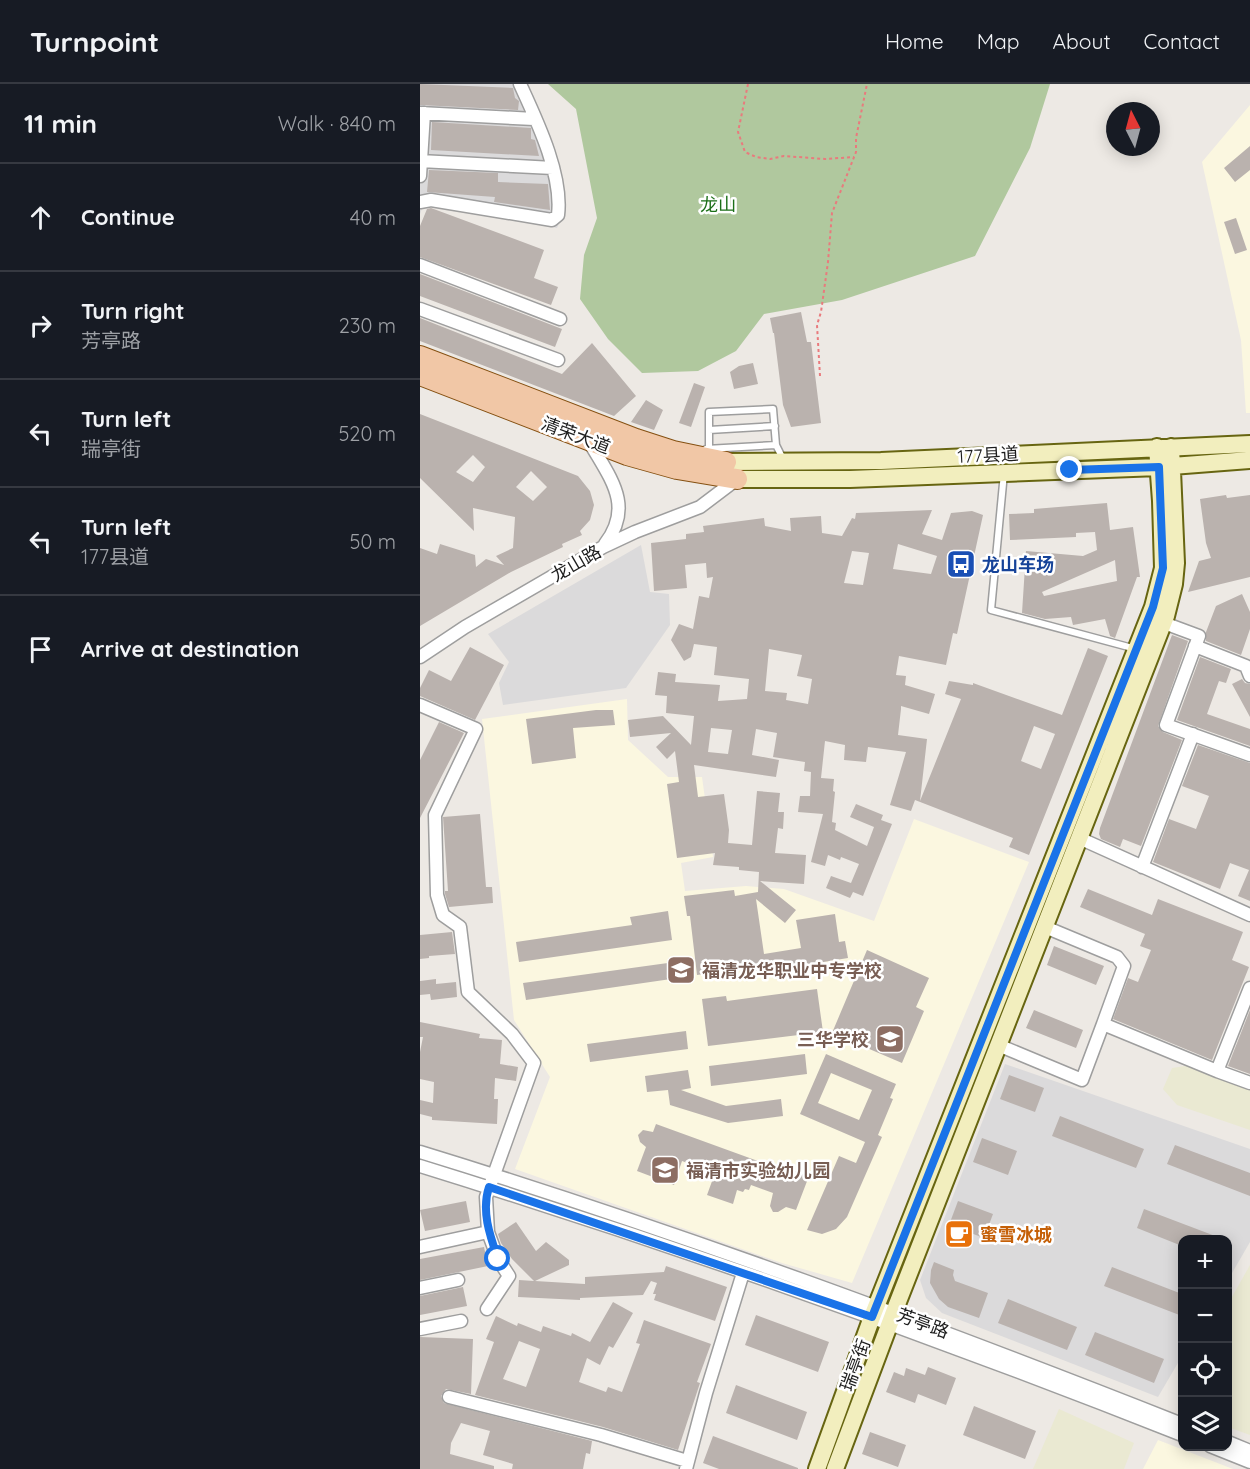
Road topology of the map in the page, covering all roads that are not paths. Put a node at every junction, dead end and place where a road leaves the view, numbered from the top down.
1 (520, 84) edge
2 (422, 113) edge
3 (534, 119) junction
4 (421, 161) edge
5 (553, 168) junction
6 (420, 176) edge
7 (420, 202) edge
8 (420, 265) edge
9 (420, 309) edge
10 (560, 320) dead end
11 (420, 356) edge
12 (558, 360) dead end
13 (420, 375) edge
14 (775, 426) junction
15 (709, 430) junction
16 (589, 440) junction
17 (1250, 444) edge
18 (776, 445) junction
19 (1164, 447) junction
20 (709, 450) junction
21 (673, 451) junction
22 (1250, 460) edge
23 (726, 462) joint
24 (784, 462) junction
25 (1166, 466) junction
26 (1004, 473) junction
27 (737, 479) junction
28 (603, 547) junction
29 (1164, 623) junction
30 (1195, 646) junction
31 (1137, 649) junction
32 (420, 657) edge
33 (1250, 676) edge
34 (420, 705) edge
35 (1192, 734) junction
36 (1250, 755) edge
37 (1079, 838) junction
38 (1142, 867) junction
39 (1250, 915) edge
40 (1045, 927) junction
41 (1250, 988) edge
42 (1103, 1024) junction
43 (998, 1045) junction
44 (1217, 1071) junction
45 (1250, 1083) edge
46 (420, 1152) edge
47 (420, 1166) edge
48 (494, 1174) junction
49 (489, 1187) junction
50 (488, 1232) junction
51 (420, 1247) edge
52 (743, 1273) junction
53 (458, 1280) dead end
54 (420, 1288) edge
55 (487, 1309) dead end
56 (875, 1312) junction
57 (891, 1318) junction
58 (461, 1321) dead end
59 (420, 1329) edge
60 (450, 1397) dead end
61 (1178, 1423) edge
62 (1178, 1434) edge
63 (1232, 1444) edge
64 (1222, 1451) edge
65 (1250, 1451) edge
66 (1250, 1462) edge
67 (687, 1465) edge
68 (817, 1469) edge
69 (835, 1469) edge

1 - 3 street
2 - 3 street
2 - 4 street
3 - 5 street
4 - 5 street
4 - 6 street
5 - 7 street
8 - 10 street
9 - 12 street
11 - 21 main road, 清荣大道
13 - 16 main road, 清荣大道
14 - 15 lane
14 - 15 lane
14 - 18 lane
15 - 20 lane
16 - 27 main road, 清荣大道
16 - 28 street
17 - 19 main road, 177县道
18 - 20 lane
18 - 24 lane
19 - 24 main road, 177县道
19 - 25 main road, 瑞亭街
20 - 21 lane
21 - 23 main road, 清荣大道
22 - 25 main road, 177县道
23 - 24 main road, 177县道
25 - 26 main road, 177县道
25 - 29 main road, 瑞亭街
25 - 31 main road, 瑞亭街
26 - 27 main road, 177县道
26 - 31 lane
27 - 28 street, 龙山路
28 - 32 street, 龙山路
29 - 30 street
29 - 37 main road, 瑞亭街
30 - 33 street
30 - 35 street
31 - 56 main road, 瑞亭街
34 - 48 street
35 - 36 street
35 - 38 street
37 - 38 street
37 - 40 main road, 瑞亭街
38 - 39 street
40 - 42 street
40 - 43 main road, 瑞亭街
41 - 44 street
42 - 43 street
42 - 44 street
43 - 57 main road, 瑞亭街
44 - 45 street
46 - 48 street, 芳亭路
47 - 49 street, 芳亭路
48 - 49 street
48 - 56 street, 芳亭路
49 - 50 street
49 - 52 street, 芳亭路
50 - 51 street
50 - 55 street
52 - 56 street, 芳亭路
52 - 67 street
53 - 54 street
56 - 57 street, 芳亭路
56 - 68 main road, 瑞亭街
57 - 61 street, 芳亭路
57 - 62 street, 芳亭路
57 - 69 main road, 瑞亭街
58 - 59 street
60 - 67 street
63 - 65 street
64 - 66 street

